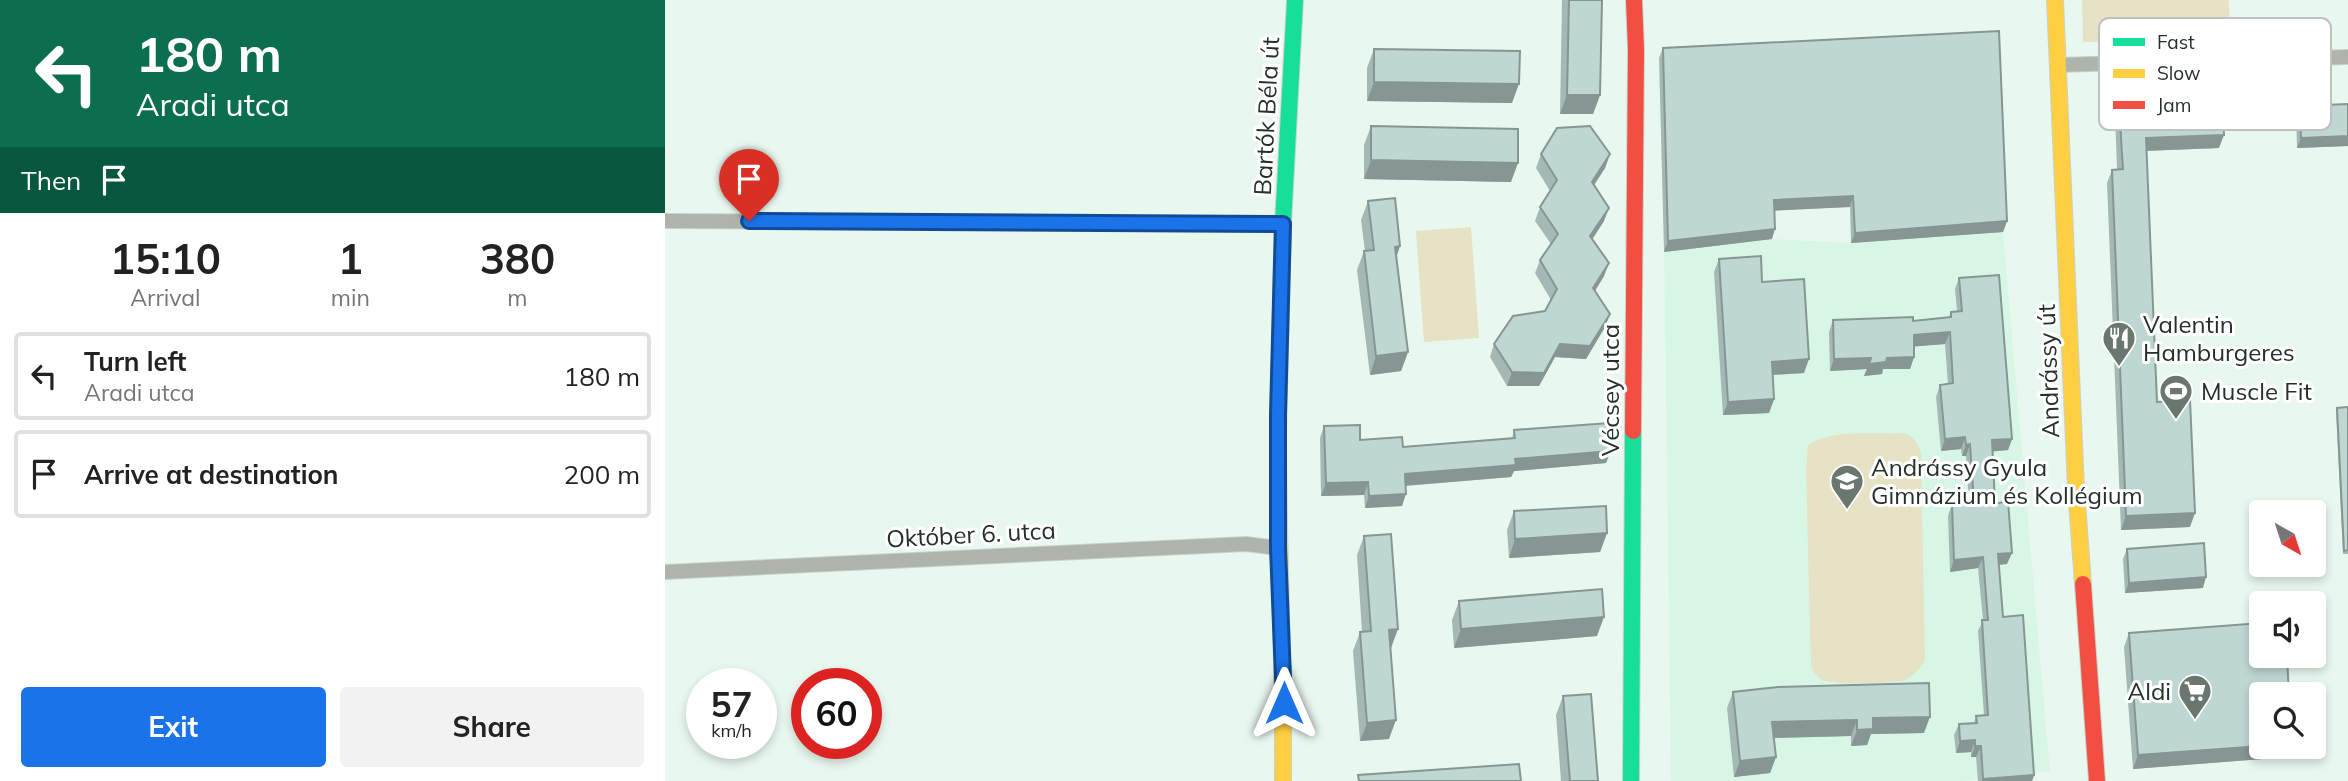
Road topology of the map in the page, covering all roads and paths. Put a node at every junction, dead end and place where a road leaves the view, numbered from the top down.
1 (1295, 0) edge
2 (1635, 0) edge
3 (2055, 0) edge
4 (2099, 63) edge
5 (2058, 65) junction
6 (665, 221) edge
7 (1283, 224) junction
8 (1278, 548) junction
9 (665, 572) edge
10 (1283, 781) edge
11 (1631, 781) edge
12 (2097, 781) edge

1 - 7 street, Bartók Béla út
2 - 11 street, Vécsey utca
3 - 5 street, Andrássy út
4 - 5 street
5 - 12 street, Andrássy út
6 - 7 street
7 - 8 street, Bartók Béla út
8 - 9 street, Október 6. utca
8 - 10 street, Bartók Béla út

